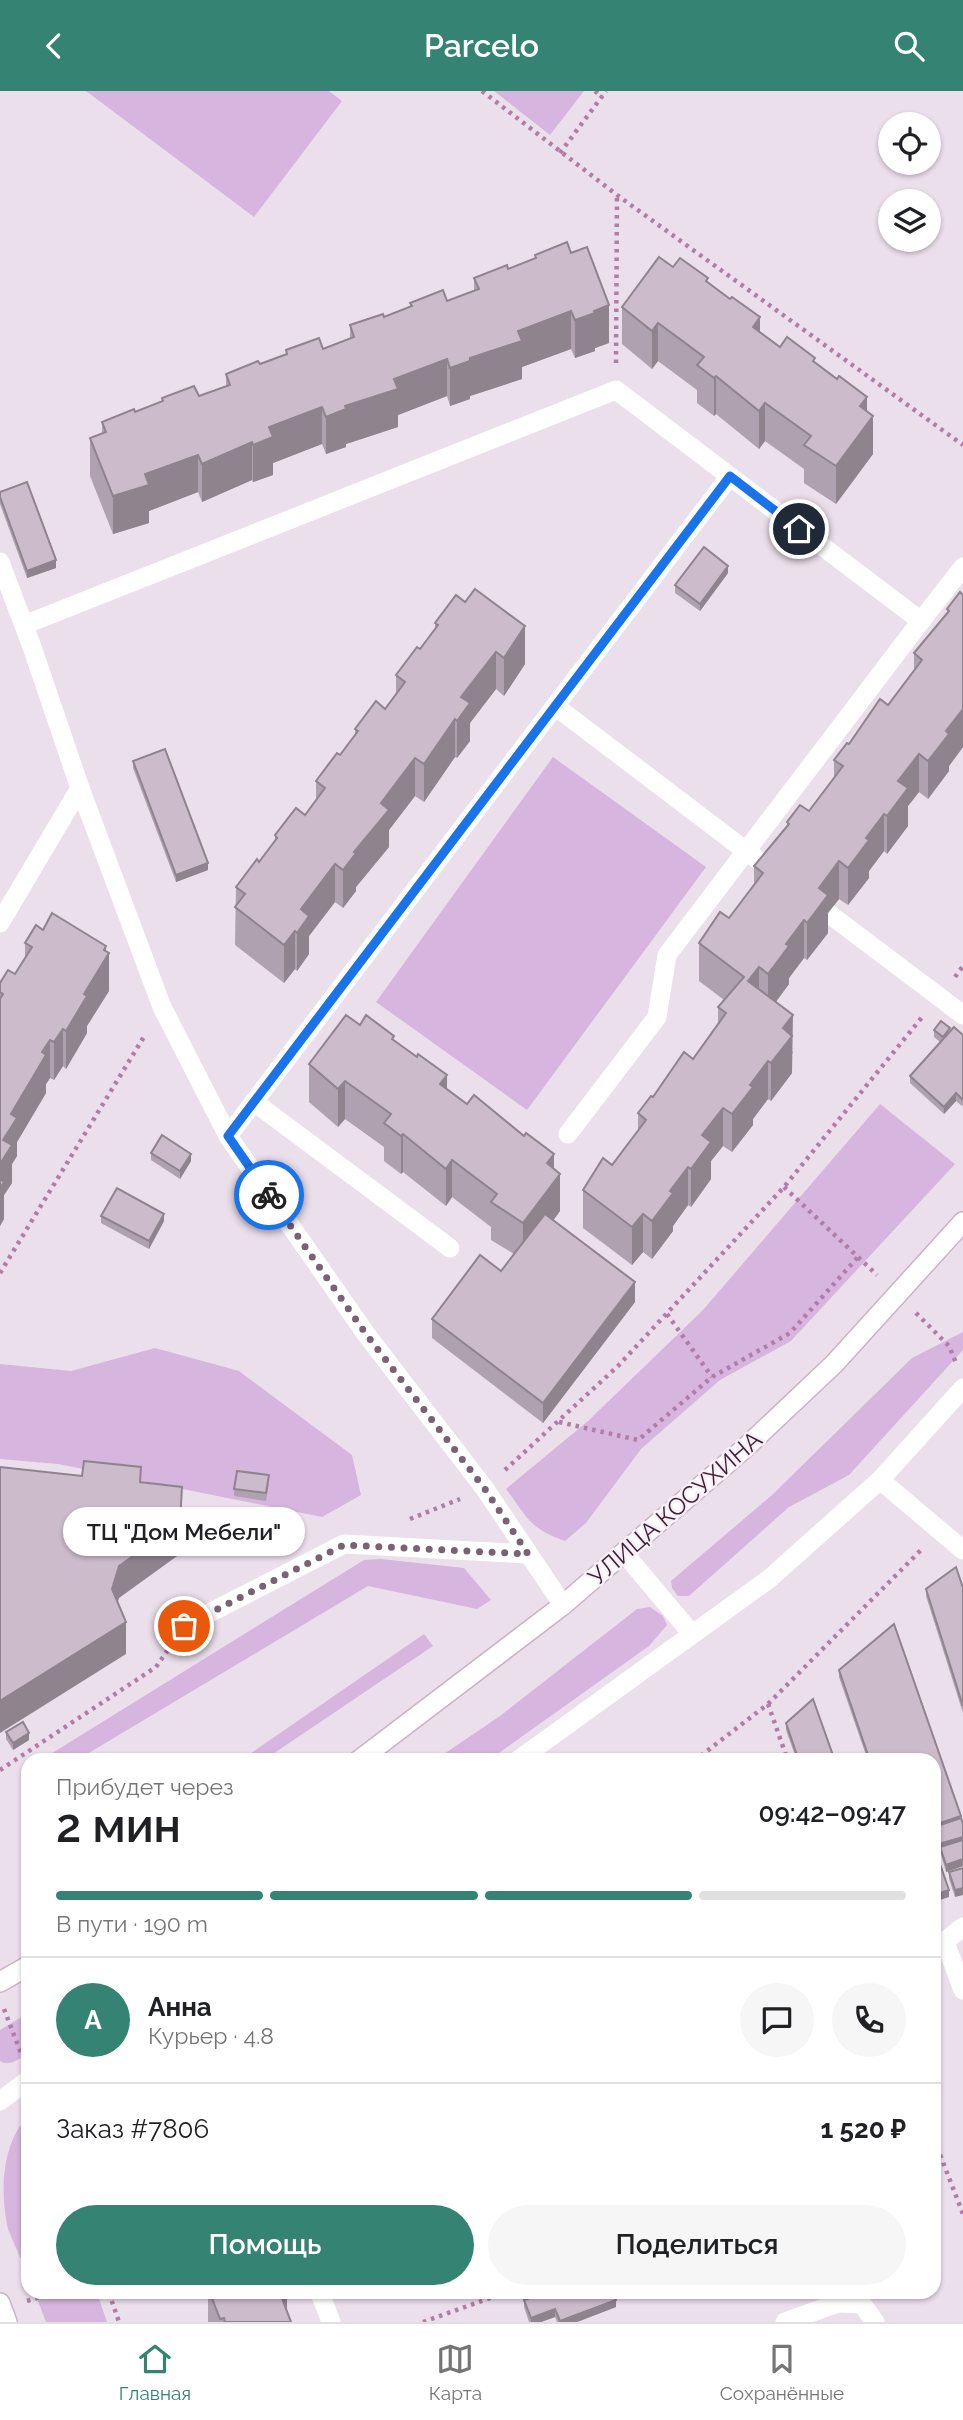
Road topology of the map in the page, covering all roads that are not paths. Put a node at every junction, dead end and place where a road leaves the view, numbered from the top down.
1 (730, 476) junction
2 (0, 562) edge
3 (963, 567) edge
4 (921, 621) junction
5 (24, 625) junction
6 (555, 706) junction
7 (80, 788) junction
8 (747, 851) junction
9 (779, 876) edge
10 (828, 913) edge
11 (0, 923) edge
12 (963, 1015) edge
13 (254, 1102) junction
14 (568, 1134) dead end
15 (228, 1136) junction
16 (963, 1222) edge
17 (450, 1248) dead end
18 (963, 1388) edge
19 (880, 1480) junction
20 (963, 1549) edge
21 (624, 1553) junction
22 (528, 1554) junction
23 (563, 1605) junction
24 (184, 1626) road end
25 (692, 1634) junction
26 (369, 1753) edge
27 (528, 1753) edge
28 (963, 1927) edge
29 (941, 1945) edge
30 (941, 1948) edge
31 (21, 1970) edge
32 (0, 1982) edge
33 (963, 1990) edge
34 (21, 2085) edge
35 (0, 2101) edge
36 (322, 2299) edge
37 (0, 2303) edge
38 (7, 2322) edge
39 (331, 2322) edge
40 (785, 2322) edge
41 (875, 2322) edge

1 - 4 main road
1 - 5 main road
1 - 6 main road
2 - 5 main road
3 - 4 main road
4 - 8 main road
5 - 7 main road
6 - 8 main road
6 - 13 main road
7 - 11 main road
7 - 15 main road
8 - 9 main road
8 - 14 main road
10 - 12 main road
13 - 15 main road
13 - 17 main road
15 - 22 main road
16 - 21 main road, УЛИЦА КОСУХИНА
18 - 19 main road
19 - 20 main road
19 - 25 main road
21 - 23 main road, УЛИЦА КОСУХИНА
21 - 25 main road
22 - 23 main road
22 - 24 main road
23 - 26 main road, УЛИЦА КОСУХИНА
25 - 27 main road
28 - 29 main road
30 - 33 main road
31 - 32 main road
34 - 35 main road
36 - 39 main road
37 - 38 main road
40 - 41 main road

